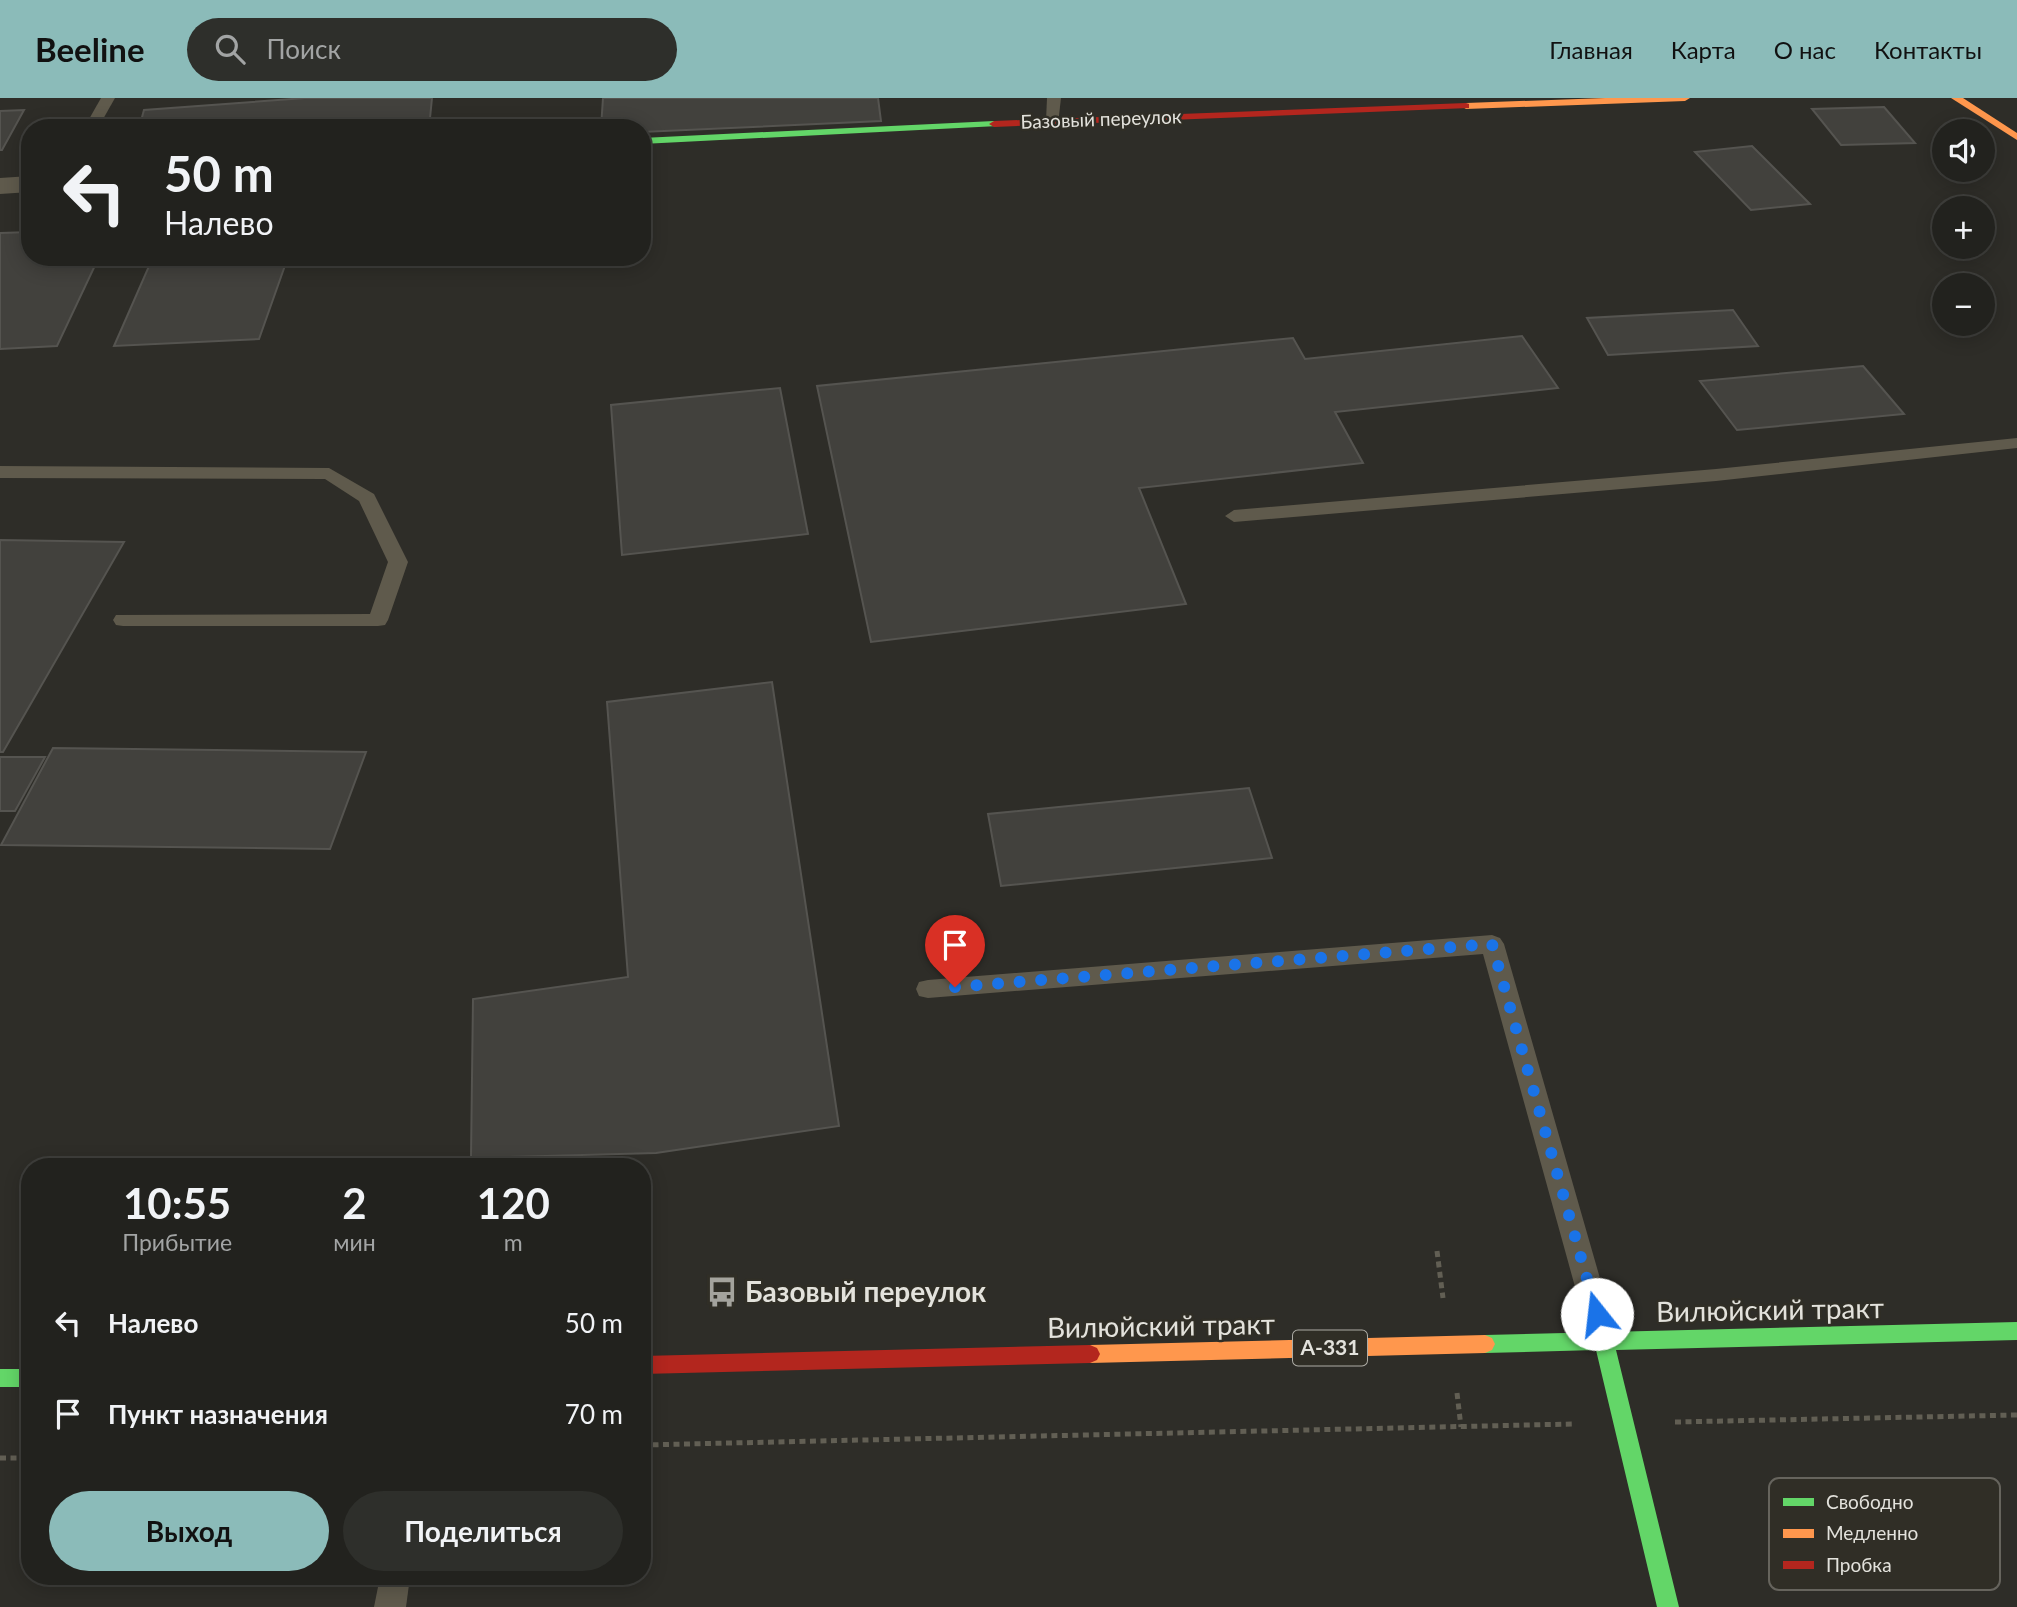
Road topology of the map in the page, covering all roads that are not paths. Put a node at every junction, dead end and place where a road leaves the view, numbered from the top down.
1 (108, 98) edge
2 (1054, 98) edge
3 (1685, 98) edge
4 (1956, 98) edge
5 (1512, 101) edge
6 (96, 119) edge
7 (1053, 121) junction
8 (2017, 137) edge
9 (651, 141) edge
10 (21, 185) edge
11 (0, 186) edge
12 (2017, 443) edge
13 (0, 472) edge
14 (1234, 516) dead end
15 (123, 620) dead end
16 (928, 989) dead end
17 (2017, 1331) edge
18 (1604, 1341) junction
19 (651, 1365) edge
20 (0, 1378) edge
21 (21, 1378) edge
22 (394, 1585) edge
23 (390, 1607) edge
24 (1668, 1607) edge

1 - 6 lane
2 - 7 lane
3 - 5 street, Базовый переулок
4 - 8 street
5 - 7 street, Базовый переулок
7 - 9 street, Базовый переулок
10 - 11 street
12 - 14 lane
13 - 15 lane
16 - 18 lane
17 - 18 street, Вилюйский тракт / А-331
18 - 19 street, Вилюйский тракт / А-331
18 - 24 street
20 - 21 street
22 - 23 lane

